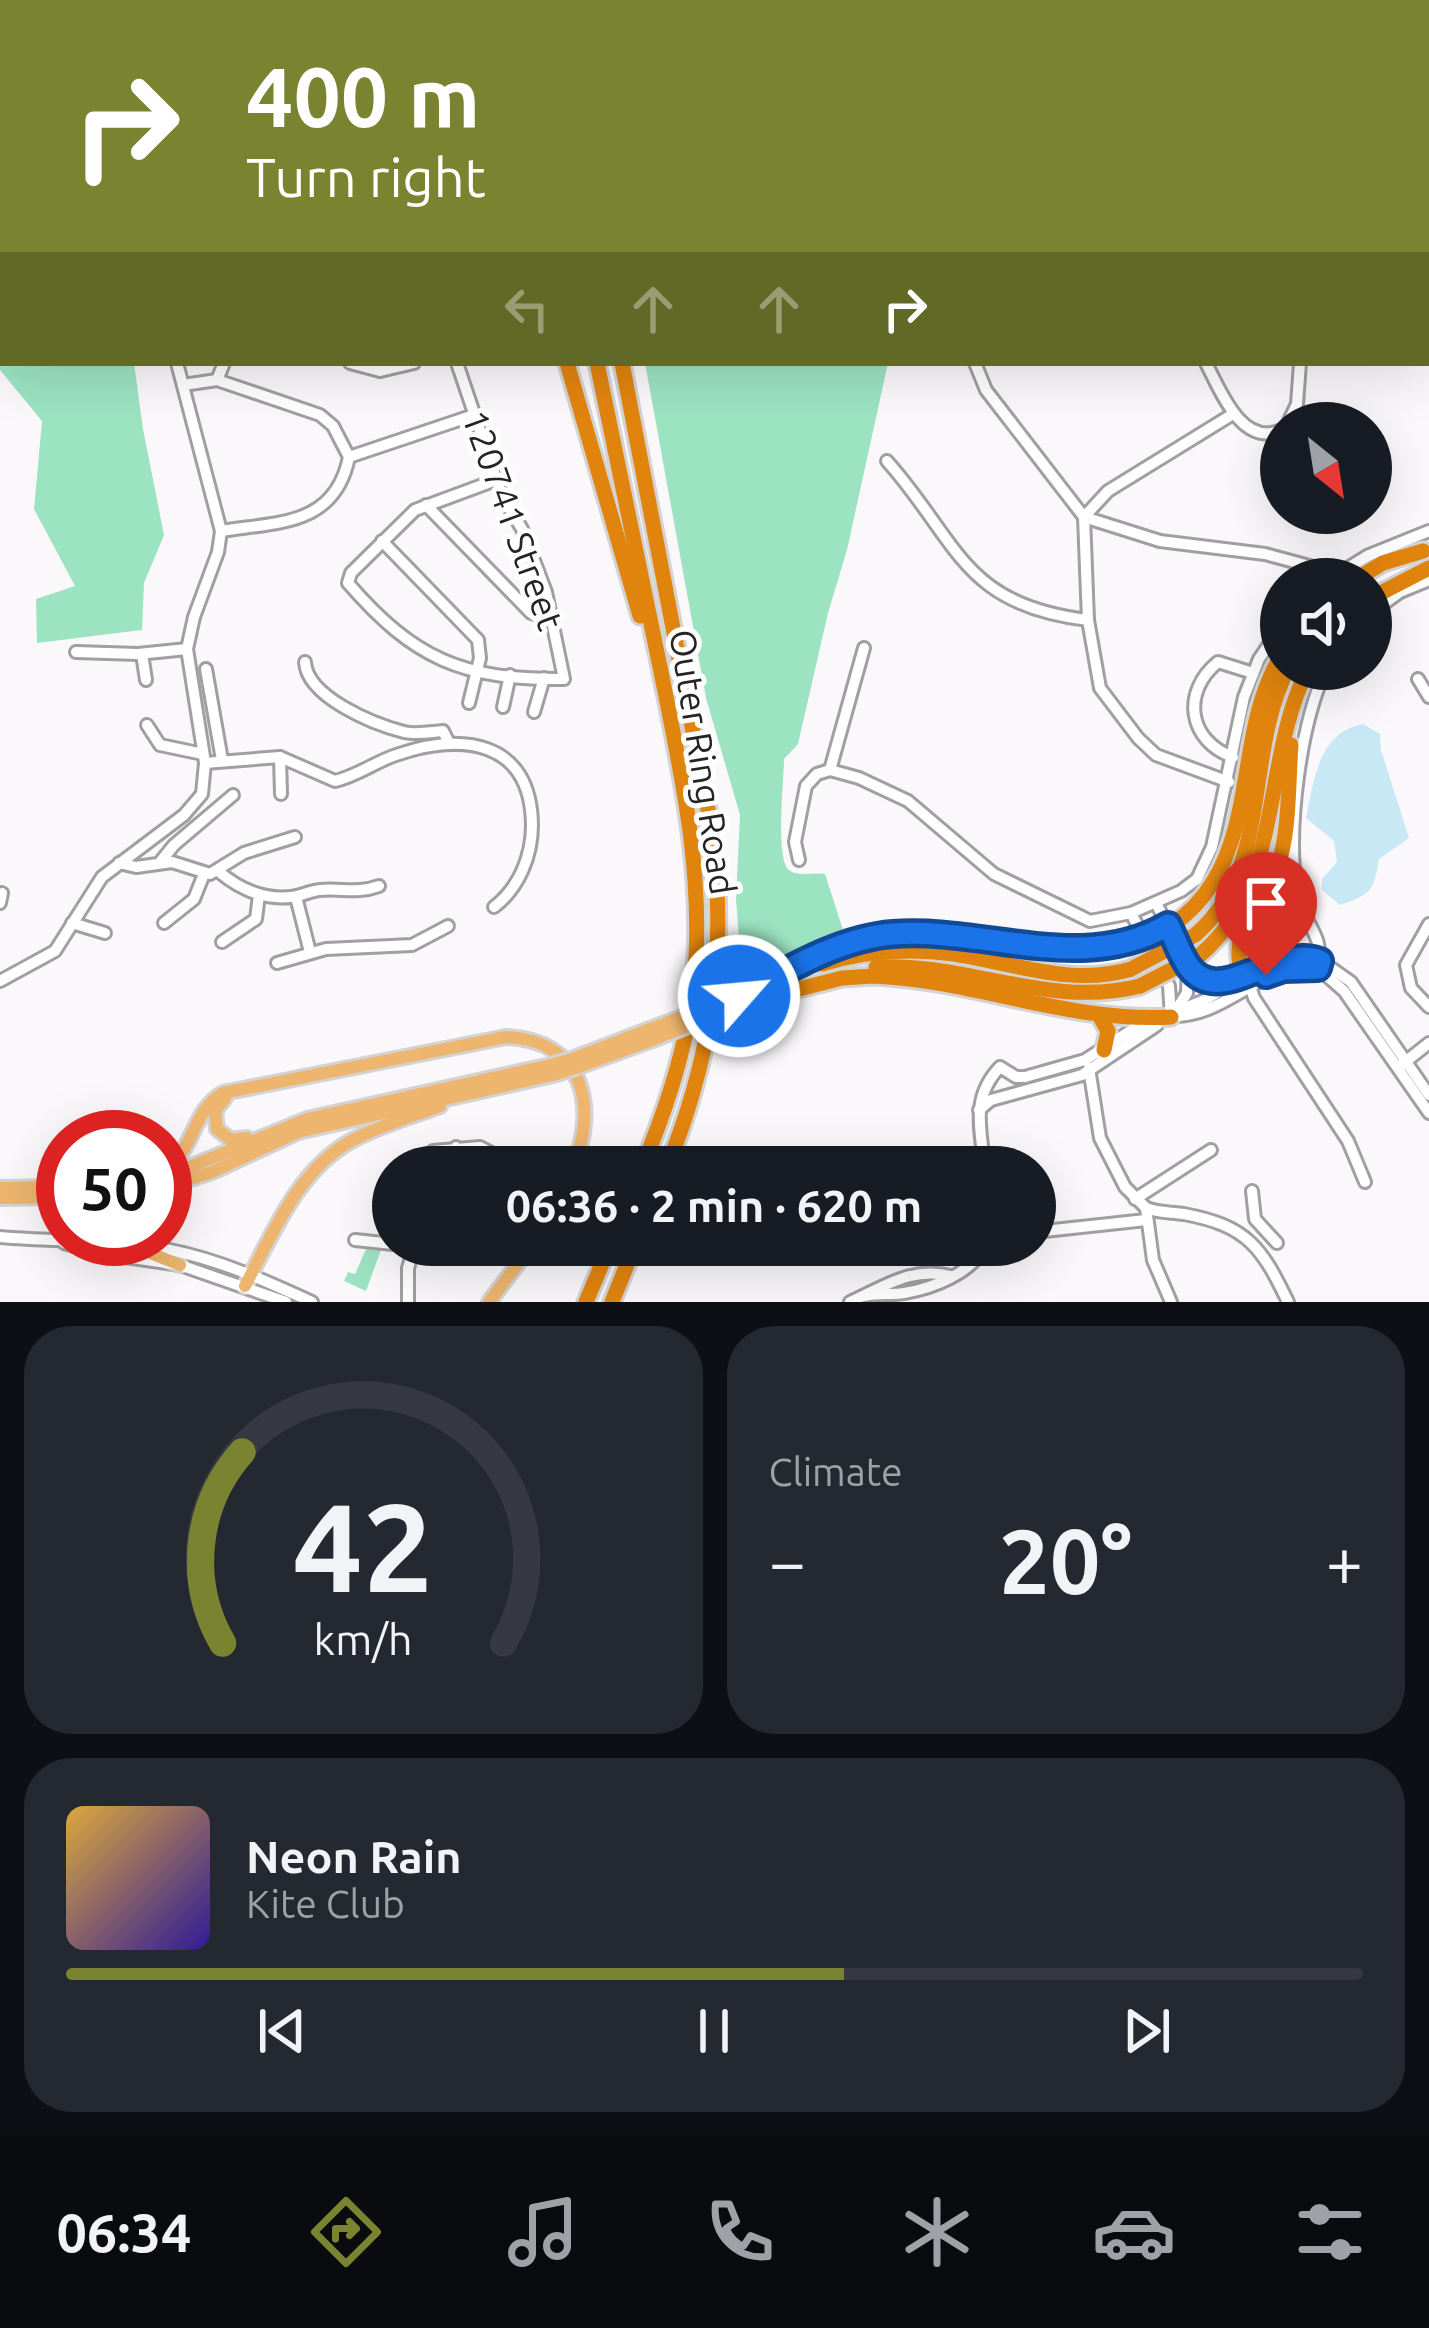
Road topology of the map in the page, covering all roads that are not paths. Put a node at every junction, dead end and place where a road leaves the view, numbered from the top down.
1 (178, 366) edge
2 (223, 366) edge
3 (361, 366) edge
4 (401, 366) edge
5 (458, 366) edge
6 (572, 366) edge
7 (598, 366) edge
8 (624, 366) edge
9 (976, 366) edge
10 (1208, 366) edge
11 (1300, 366) edge
12 (217, 380) junction
13 (183, 385) junction
14 (1297, 402) edge
15 (1233, 414) junction
16 (474, 415) junction
17 (1260, 433) edge
18 (350, 457) junction
19 (887, 461) dead end
20 (496, 480) junction
21 (426, 505) junction
22 (1084, 517) junction
23 (221, 531) junction
24 (1429, 531) edge
25 (382, 541) junction
26 (1426, 550) edge
27 (1280, 558) edge
28 (1364, 558) edge
29 (1392, 560) edge
30 (1392, 566) edge
31 (1429, 568) edge
32 (1429, 580) edge
33 (1392, 587) edge
34 (1392, 598) edge
35 (553, 620) junction
36 (1088, 620) junction
37 (188, 649) junction
38 (864, 649) dead end
39 (76, 652) dead end
40 (142, 654) junction
41 (305, 662) dead end
42 (1260, 662) edge
43 (206, 669) dead end
44 (476, 670) junction
45 (1253, 673) junction
46 (510, 675) junction
47 (544, 678) junction
48 (1418, 679) dead end
49 (146, 680) dead end
50 (1265, 690) edge
51 (1280, 690) edge
52 (1298, 690) edge
53 (1319, 690) edge
54 (1429, 698) edge
55 (1294, 699) junction
56 (470, 703) dead end
57 (503, 707) dead end
58 (534, 712) dead end
59 (147, 725) dead end
60 (672, 728) junction
61 (449, 743) junction
62 (254, 757) junction
63 (280, 757) junction
64 (1233, 757) junction
65 (204, 758) junction
66 (222, 760) junction
67 (830, 770) junction
68 (254, 775) dead end
69 (1229, 782) junction
70 (281, 794) dead end
71 (233, 795) dead end
72 (295, 837) dead end
73 (799, 860) dead end
74 (161, 861) junction
75 (119, 863) junction
76 (218, 871) junction
77 (204, 874) junction
78 (379, 886) dead end
79 (259, 895) junction
80 (296, 897) junction
81 (1156, 903) junction
82 (494, 907) dead end
83 (1131, 914) junction
84 (72, 922) junction
85 (164, 923) dead end
86 (1429, 924) edge
87 (1168, 925) junction
88 (448, 926) dead end
89 (105, 932) dead end
90 (1144, 936) junction
91 (222, 942) dead end
92 (310, 952) junction
93 (1194, 961) junction
94 (277, 963) dead end
95 (1319, 964) junction
96 (1244, 980) junction
97 (0, 982) edge
98 (744, 999) junction
99 (1429, 1007) edge
100 (1099, 1015) junction
101 (1171, 1016) junction
102 (1429, 1043) edge
103 (1104, 1050) junction
104 (1402, 1065) junction
105 (1084, 1067) junction
106 (554, 1069) junction
107 (988, 1079) junction
108 (243, 1090) junction
109 (1022, 1090) junction
110 (480, 1091) junction
111 (1429, 1095) edge
112 (979, 1110) junction
113 (1429, 1113) edge
114 (296, 1123) junction
115 (192, 1136) edge
116 (579, 1146) edge
117 (650, 1146) edge
118 (674, 1146) edge
119 (983, 1146) edge
120 (1210, 1150) dead end
121 (192, 1167) edge
122 (192, 1178) edge
123 (1366, 1182) dead end
124 (36, 1187) edge
125 (0, 1188) edge
126 (1252, 1191) dead end
127 (1135, 1199) junction
128 (1146, 1214) junction
129 (1056, 1229) edge
130 (0, 1237) edge
131 (36, 1240) edge
132 (355, 1240) dead end
133 (372, 1242) edge
134 (1277, 1243) dead end
135 (192, 1255) edge
136 (185, 1266) edge
137 (409, 1266) edge
138 (516, 1266) edge
139 (601, 1266) edge
140 (627, 1266) edge
141 (967, 1266) edge
142 (928, 1272) junction
143 (951, 1276) junction
144 (248, 1280) junction
145 (930, 1287) junction
146 (865, 1295) junction
147 (286, 1298) edge
148 (312, 1302) edge
149 (408, 1302) edge
150 (489, 1302) edge
151 (586, 1302) edge
152 (613, 1302) edge
153 (850, 1302) edge
154 (1172, 1302) edge
155 (1288, 1302) edge

1 - 13 street
2 - 12 street
3 - 4 street
5 - 16 street, 120741 Street
6 - 60 highway
7 - 60 highway, Outer Ring Road
8 - 118 highway, Outer Ring Road
9 - 22 street
10 - 15 street
11 - 14 street
12 - 13 street
12 - 18 street
13 - 23 street
15 - 17 street
15 - 22 street
16 - 18 street
16 - 20 street, 120741 Street
18 - 23 street
19 - 36 street
20 - 21 street
20 - 35 street, 120741 Street
21 - 25 street
21 - 35 street
22 - 27 street
22 - 36 street
23 - 37 street
24 - 28 street
25 - 44 street
25 - 44 street
26 - 29 highway
26 - 30 highway
31 - 33 highway
32 - 34 street
35 - 47 street, 120741 Street
36 - 69 street
37 - 40 street
37 - 65 street
38 - 67 street
39 - 40 street
40 - 49 street
41 - 61 street
42 - 45 street
43 - 66 street
44 - 46 street
44 - 56 street
45 - 64 street
45 - 64 street
46 - 47 street
46 - 57 street
47 - 58 street
48 - 54 street
50 - 87 highway
51 - 98 highway, bridge
52 - 55 highway
53 - 95 street
55 - 93 highway
55 - 96 highway
59 - 65 street
60 - 117 highway, Outer Ring Road
61 - 63 street
61 - 82 street
62 - 63 street
62 - 66 street
62 - 68 street
63 - 70 street
64 - 69 street
65 - 66 street
65 - 75 street
67 - 73 street
67 - 83 street
69 - 81 street
71 - 74 street
72 - 76 street
74 - 75 street
74 - 77 street
75 - 84 street
76 - 77 street
76 - 79 street
77 - 85 street
78 - 80 street
79 - 80 street
79 - 91 street
80 - 92 street
81 - 83 street
81 - 87 street
83 - 90 street
84 - 89 street
84 - 97 street
86 - 99 street
87 - 90 highway
87 - 93 street
88 - 92 street
90 - 98 highway
90 - 101 street
92 - 94 street
93 - 96 street
93 - 98 highway, bridge
93 - 101 street
95 - 96 street
95 - 104 street
96 - 101 street
96 - 123 street
98 - 100 highway
98 - 106 main road, bridge
100 - 101 highway
100 - 103 highway
101 - 103 street
101 - 105 street
102 - 104 street
103 - 105 street
104 - 111 street
104 - 113 street
105 - 107 street
105 - 109 street
105 - 127 street
106 - 110 main road
106 - 114 main road
107 - 109 street
107 - 112 street
108 - 114 main road
108 - 115 main road
108 - 116 main road
109 - 112 street
110 - 122 main road
110 - 144 main road
112 - 119 street
114 - 121 main road
120 - 127 street
124 - 125 main road
126 - 134 street
127 - 128 street
128 - 129 street
128 - 154 street
128 - 155 street
130 - 131 street
132 - 133 street
135 - 144 street
136 - 144 street
137 - 149 street
138 - 150 main road
139 - 151 highway
140 - 152 highway
141 - 143 street
142 - 143 street
142 - 145 street
142 - 146 street
143 - 145 street
144 - 147 street
145 - 146 street
146 - 153 street
147 - 148 street

